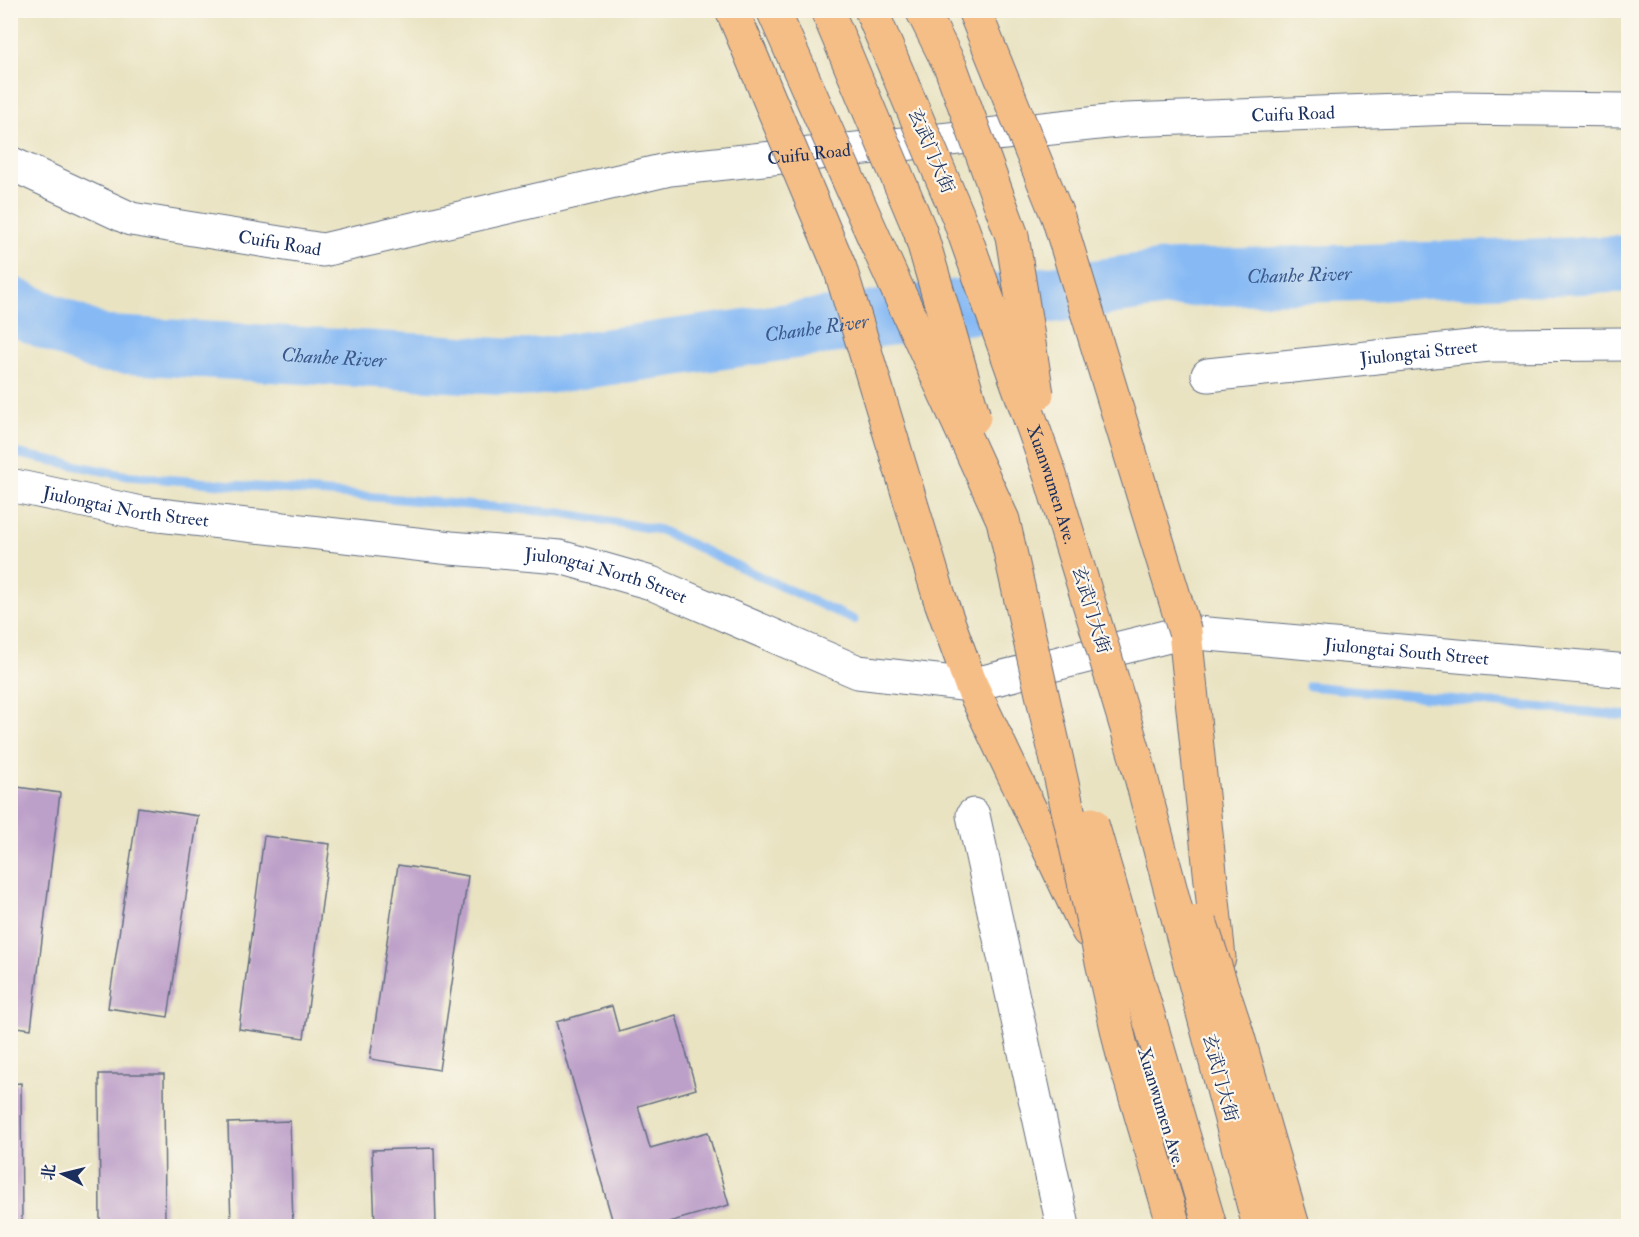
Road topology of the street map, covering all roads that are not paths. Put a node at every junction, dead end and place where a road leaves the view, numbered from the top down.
1 (732, 10) edge
2 (774, 10) edge
3 (827, 10) edge
4 (871, 10) edge
5 (922, 10) edge
6 (974, 10) edge
7 (1629, 110) edge
8 (10, 163) edge
9 (1629, 344) edge
10 (1208, 375) dead end
11 (1050, 475) junction
12 (10, 485) edge
13 (1003, 520) junction
14 (1185, 632) junction
15 (1629, 671) edge
16 (971, 685) junction
17 (973, 815) dead end
18 (1063, 1227) edge
19 (1174, 1227) edge
20 (1197, 1227) edge
21 (1210, 1227) edge
22 (1259, 1227) edge
23 (1275, 1227) edge
24 (1293, 1227) edge

1 - 16 main road, Xuanwumen Ave., bridge
2 - 13 main road, Xuanwumen Ave., bridge
3 - 13 main road, bridge
4 - 11 main road, 玄武门大街, bridge
5 - 11 main road, Xuanwumen Ave., bridge
6 - 14 main road, bridge
7 - 8 street, Cuifu Road
9 - 10 street, Jiulongtai Street
11 - 22 main road, 玄武门大街, bridge
11 - 24 main road, Xuanwumen Ave., bridge
12 - 16 street, Jiulongtai North Street
13 - 19 main road, Xuanwumen Ave., bridge
13 - 21 main road, bridge
14 - 15 street, Jiulongtai South Street
14 - 16 street, Jiulongtai North Street
14 - 23 main road
16 - 20 main road, Xuanwumen Ave.
17 - 18 street

